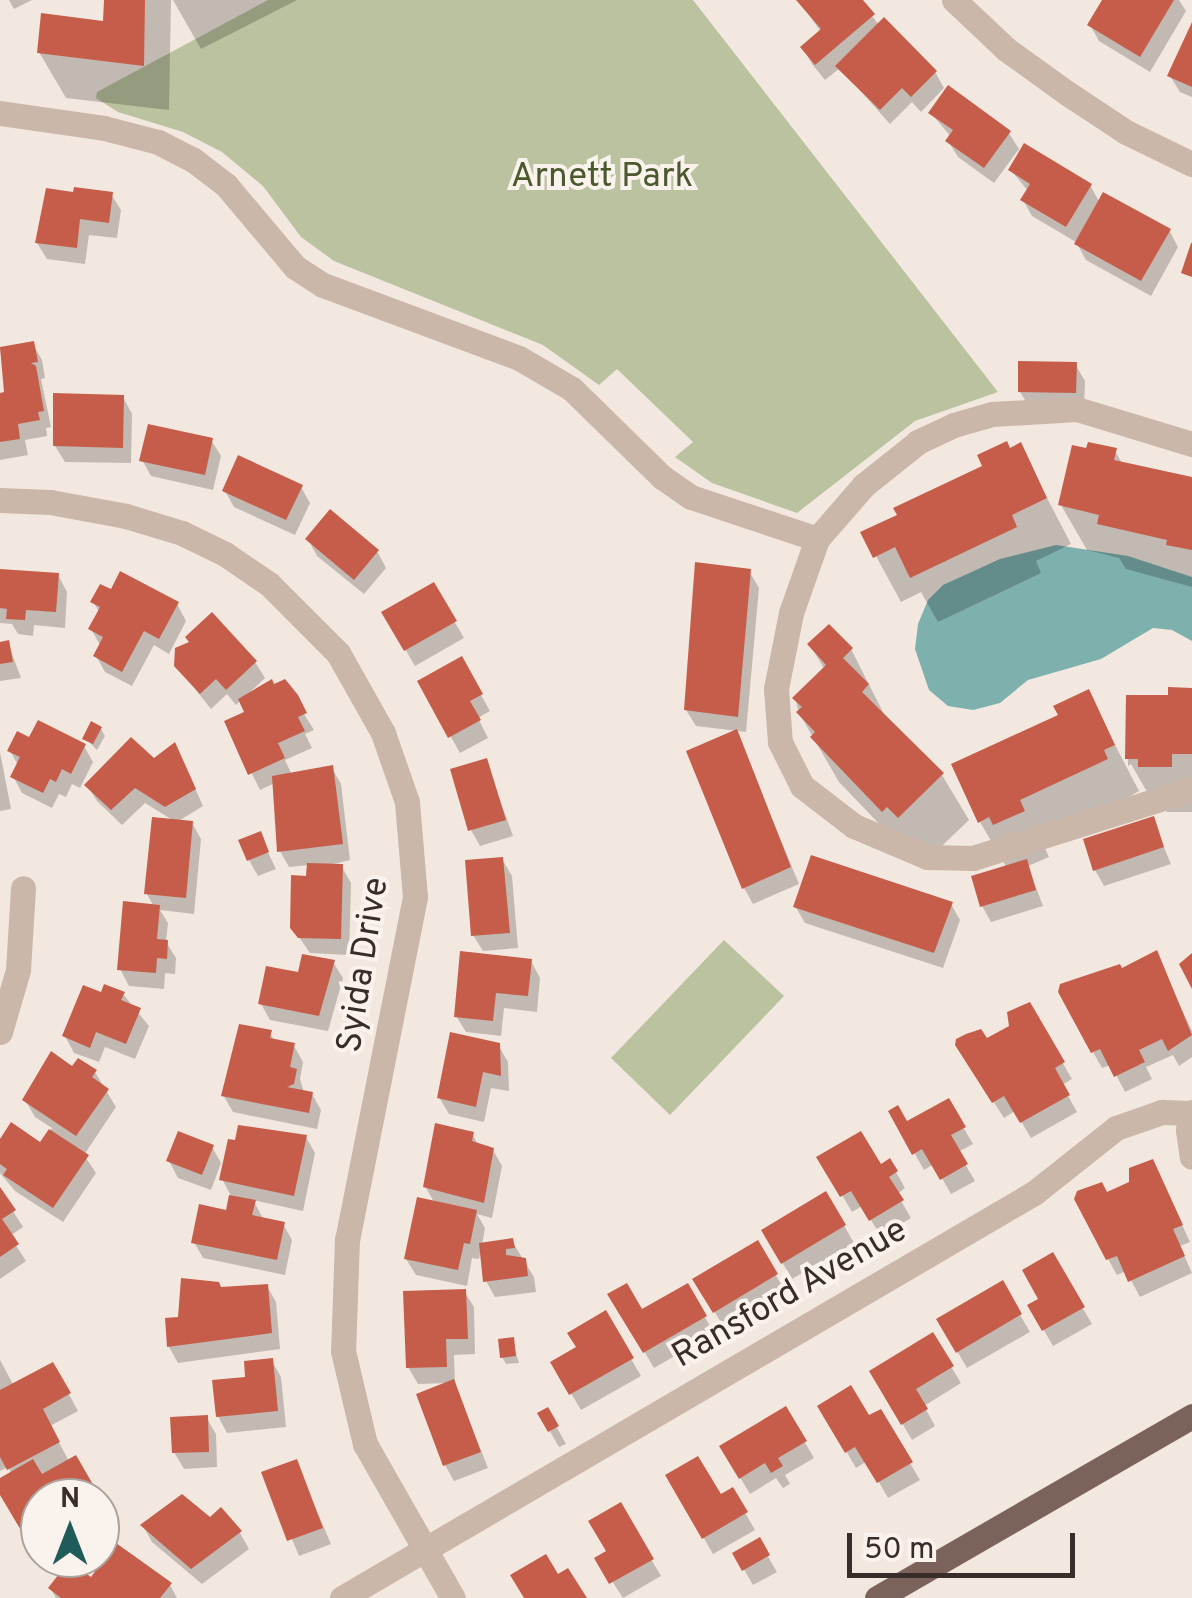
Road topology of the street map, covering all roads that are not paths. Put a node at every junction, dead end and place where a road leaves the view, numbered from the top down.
1 (954, 0) edge
2 (0, 113) edge
3 (1192, 164) edge
4 (1192, 444) edge
5 (0, 500) edge
6 (817, 539) junction
7 (1192, 789) edge
8 (23, 888) dead end
9 (0, 1032) edge
10 (1192, 1112) edge
11 (1192, 1157) edge
12 (1192, 1416) edge
13 (423, 1550) junction
14 (342, 1598) edge
15 (453, 1598) edge
16 (876, 1598) edge

1 - 3 street
2 - 6 street
4 - 6 street
5 - 13 street, Syida Drive
6 - 7 street
8 - 9 street
10 - 11 street
10 - 13 street, Ransford Avenue
12 - 16 main road
13 - 14 street, Ransford Avenue
13 - 15 street, Syida Drive

